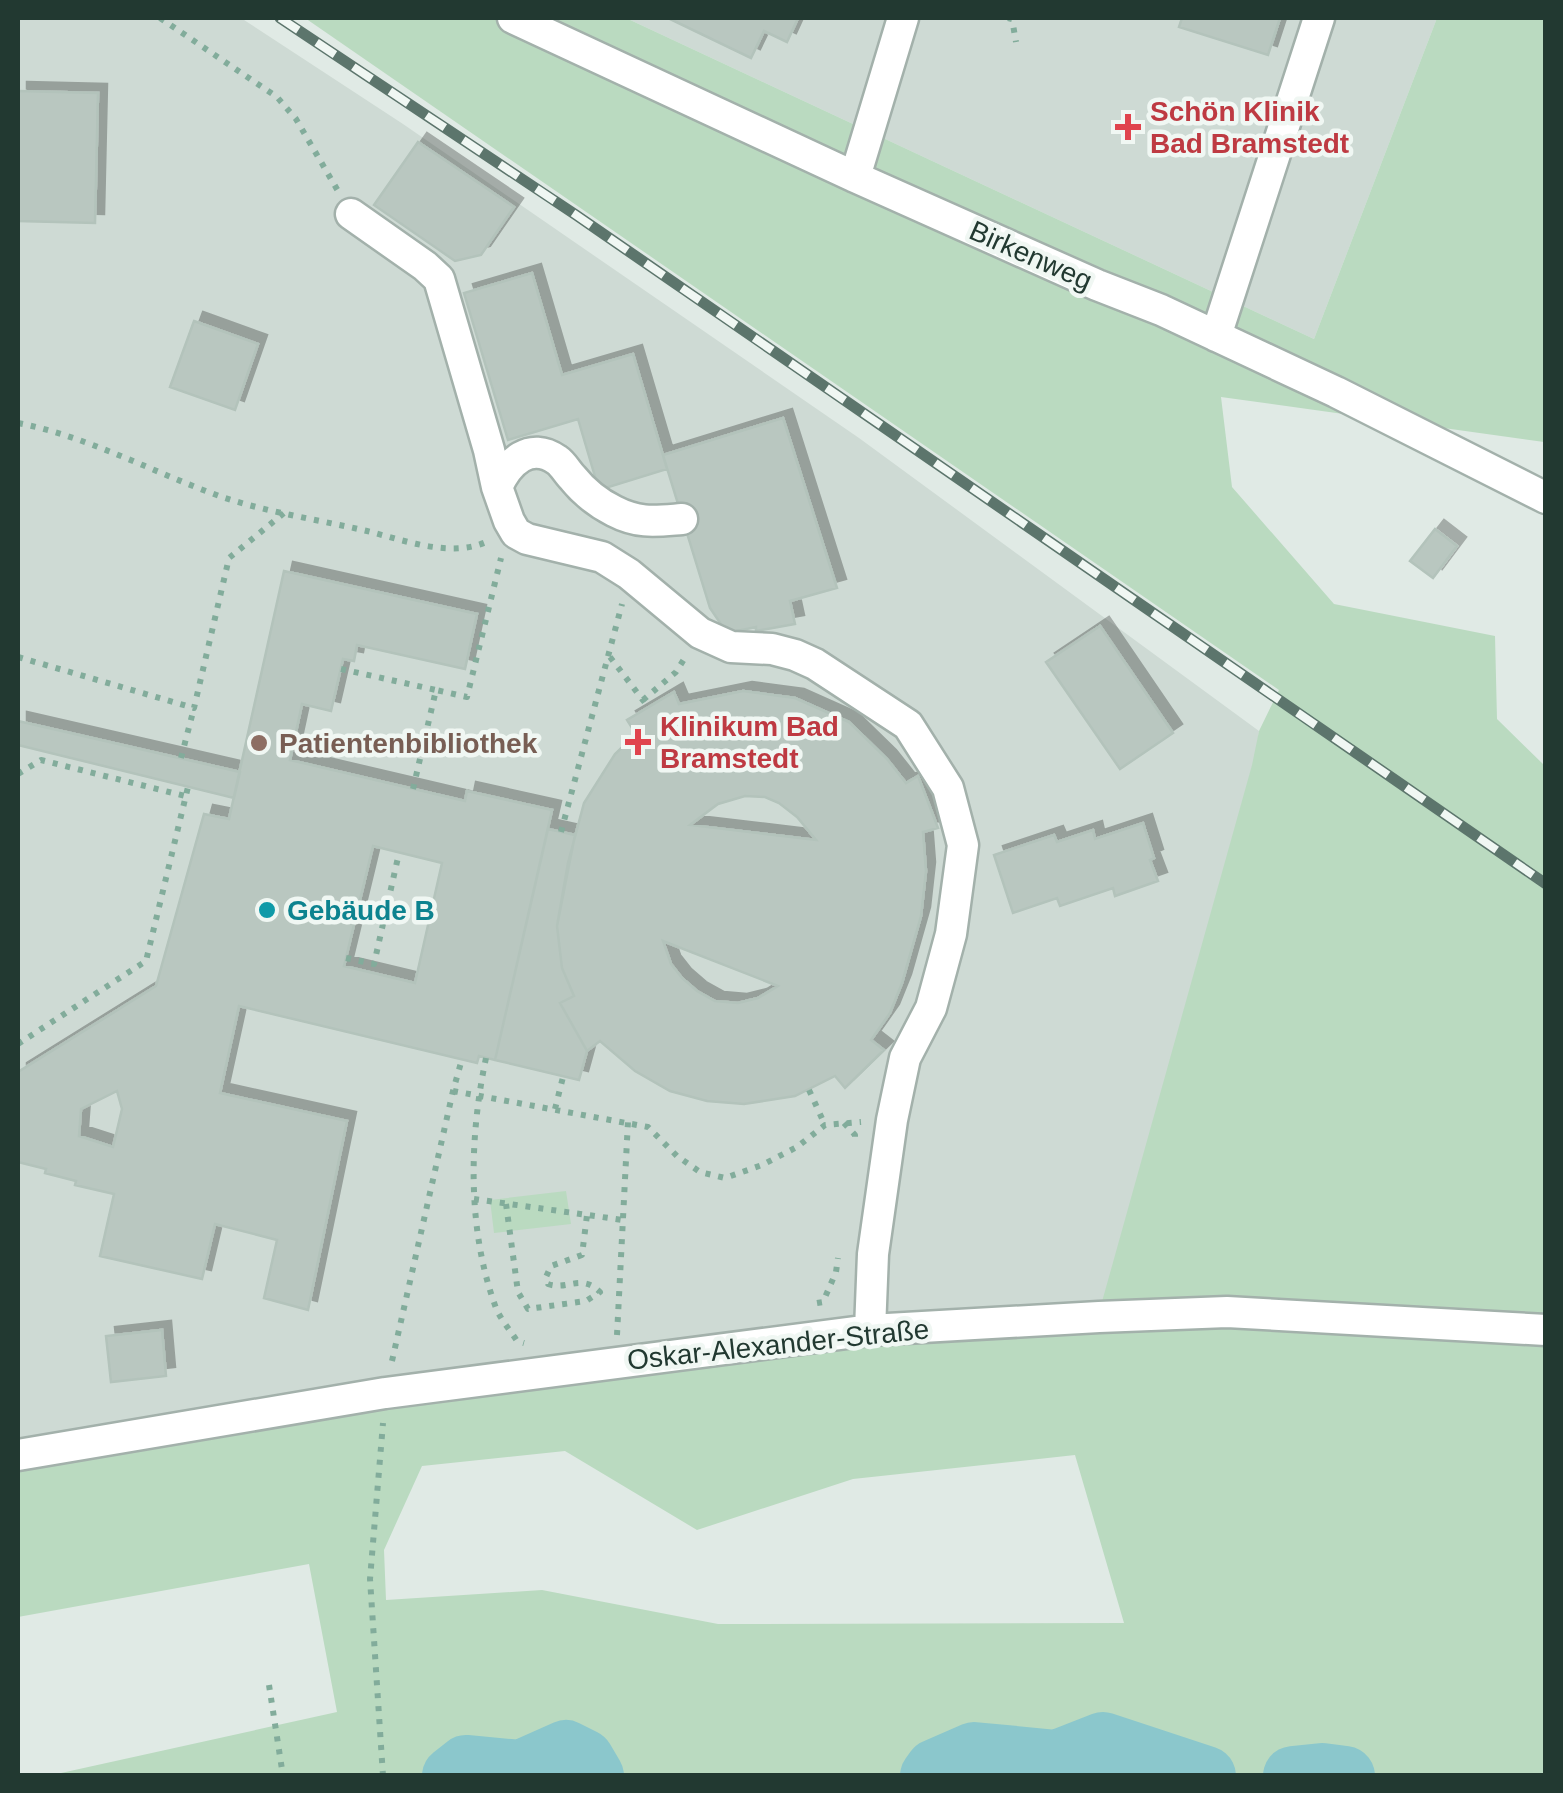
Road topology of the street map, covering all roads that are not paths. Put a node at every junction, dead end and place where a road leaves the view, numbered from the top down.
1 (514, 18) edge
2 (903, 18) edge
3 (1319, 18) edge
4 (854, 177) junction
5 (351, 214) road end
6 (1216, 336) junction
7 (497, 487) junction
8 (1546, 498) edge
9 (682, 519) dead end
10 (870, 1330) junction
11 (1546, 1330) edge
12 (18, 1455) edge

1 - 4 street, Birkenweg
2 - 4 street
3 - 6 street
4 - 6 street, Birkenweg
5 - 7 street
6 - 8 street, Birkenweg
7 - 9 street
7 - 10 street
10 - 11 street, Oskar-Alexander-Straße
10 - 12 street, Oskar-Alexander-Straße

